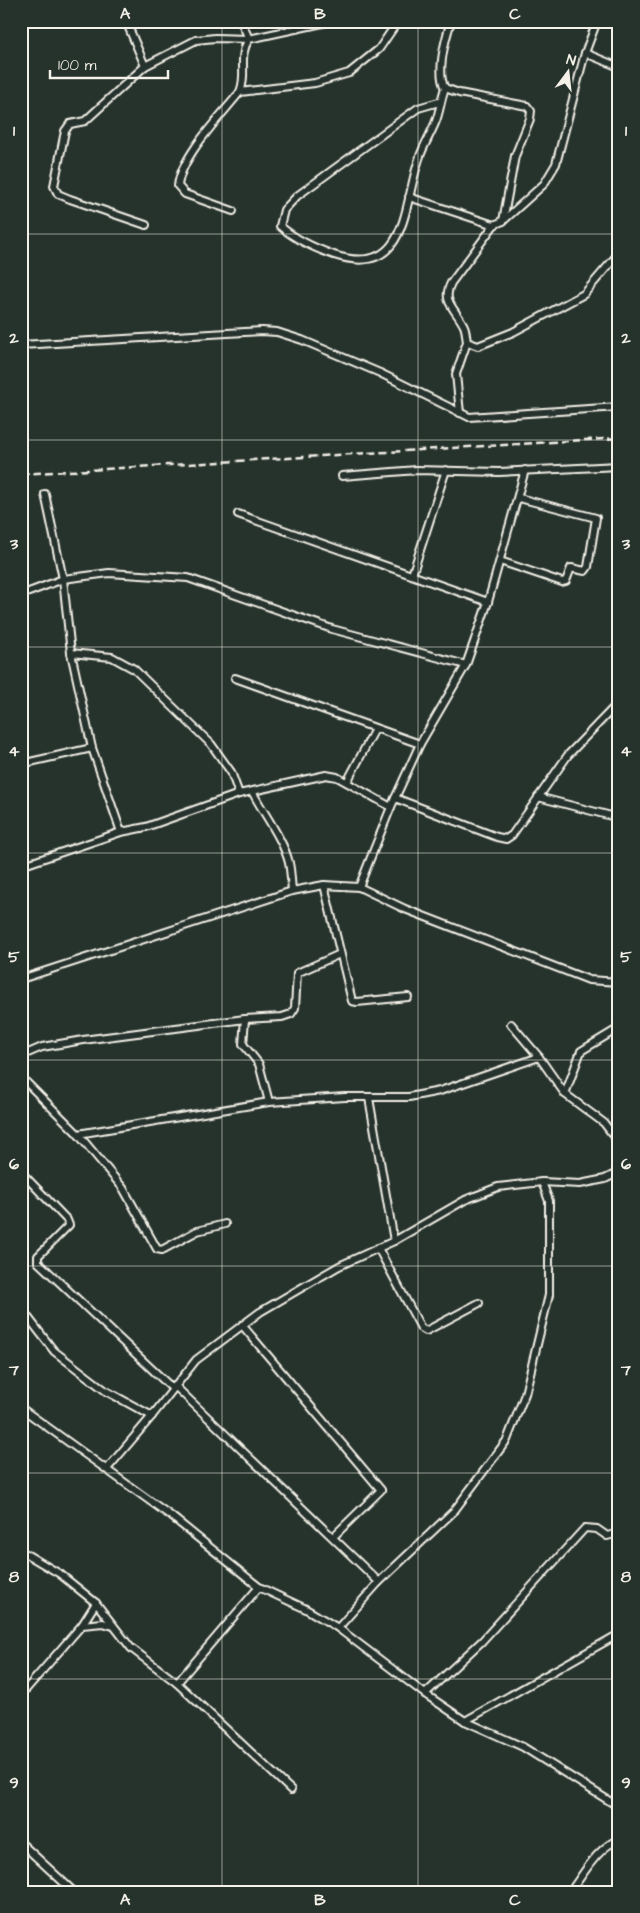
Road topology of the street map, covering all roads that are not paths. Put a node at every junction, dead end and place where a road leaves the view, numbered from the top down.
1 (126, 21) edge
2 (240, 21) edge
3 (332, 21) edge
4 (398, 21) edge
5 (451, 21) edge
6 (597, 21) edge
7 (249, 39) junction
8 (585, 53) junction
9 (145, 66) junction
10 (619, 67) edge
11 (445, 88) junction
12 (240, 92) junction
13 (439, 102) junction
14 (409, 197) junction
15 (233, 212) dead end
16 (503, 221) junction
17 (146, 225) dead end
18 (494, 225) junction
19 (619, 253) edge
20 (467, 342) junction
21 (21, 345) edge
22 (619, 407) edge
23 (460, 413) junction
24 (619, 466) edge
25 (446, 470) junction
26 (525, 470) junction
27 (342, 476) dead end
28 (45, 494) dead end
29 (519, 498) junction
30 (238, 514) dead end
31 (500, 561) junction
32 (412, 575) junction
33 (63, 579) junction
34 (21, 595) edge
35 (488, 602) junction
36 (70, 653) junction
37 (466, 664) junction
38 (235, 678) dead end
39 (619, 702) edge
40 (612, 710) junction
41 (619, 714) edge
42 (375, 730) junction
43 (420, 744) junction
44 (92, 748) junction
45 (21, 764) edge
46 (347, 782) junction
47 (253, 792) junction
48 (239, 794) junction
49 (538, 797) junction
50 (395, 798) junction
51 (390, 807) junction
52 (619, 818) edge
53 (121, 832) junction
54 (21, 866) edge
55 (324, 885) junction
56 (359, 887) junction
57 (292, 890) junction
58 (340, 954) junction
59 (21, 979) edge
60 (619, 982) edge
61 (408, 997) dead end
62 (245, 1019) junction
63 (511, 1024) dead end
64 (619, 1028) edge
65 (21, 1056) edge
66 (538, 1057) junction
67 (21, 1077) edge
68 (565, 1094) junction
69 (369, 1098) junction
70 (269, 1102) junction
71 (78, 1134) junction
72 (619, 1143) edge
73 (21, 1172) edge
74 (619, 1172) edge
75 (542, 1182) junction
76 (225, 1224) dead end
77 (394, 1241) junction
78 (378, 1248) junction
79 (479, 1303) dead end
80 (21, 1308) edge
81 (242, 1325) junction
82 (174, 1387) junction
83 (21, 1408) edge
84 (152, 1416) junction
85 (107, 1469) junction
86 (619, 1533) edge
87 (333, 1537) junction
88 (21, 1551) edge
89 (379, 1582) junction
90 (259, 1587) junction
91 (96, 1603) junction
92 (82, 1625) junction
93 (114, 1626) junction
94 (338, 1628) junction
95 (619, 1634) edge
96 (177, 1683) junction
97 (425, 1694) junction
98 (21, 1695) edge
99 (465, 1721) junction
100 (291, 1790) dead end
101 (619, 1806) edge
102 (619, 1840) edge
103 (21, 1843) edge
104 (74, 1892) edge
105 (570, 1892) edge

1 - 9 street
2 - 7 street
3 - 7 street
4 - 12 street
5 - 11 street
6 - 8 street
7 - 9 street
7 - 12 street
8 - 10 street
8 - 16 street
9 - 17 street
11 - 13 street
11 - 16 street
12 - 15 street
13 - 14 street
13 - 14 street
14 - 18 street
16 - 18 street
18 - 20 street
19 - 20 street
20 - 23 street
21 - 23 street
22 - 23 street
24 - 26 street
25 - 26 street
25 - 27 street
25 - 32 street
26 - 29 street
28 - 33 street
29 - 31 street
29 - 31 street
30 - 32 street
31 - 35 street
32 - 35 street
33 - 34 street
33 - 36 street
33 - 37 street
35 - 37 street
36 - 44 street
36 - 48 street
37 - 43 street
38 - 42 street
39 - 40 street
40 - 41 street
40 - 49 street
42 - 43 street
42 - 46 street
43 - 50 street
44 - 45 street
44 - 53 street
46 - 47 street
46 - 51 street
47 - 48 street
47 - 57 street
48 - 53 street
49 - 50 street
49 - 52 street
50 - 51 street
51 - 56 street
53 - 54 street
55 - 56 street
55 - 57 street
55 - 58 street
56 - 60 street
57 - 59 street
58 - 61 street
58 - 62 street
62 - 65 street
62 - 70 street
63 - 66 street
64 - 68 street
66 - 68 street
66 - 69 street
67 - 71 street
68 - 72 street
69 - 70 street
69 - 77 street
70 - 71 street
71 - 76 street
73 - 82 street
74 - 75 street
75 - 77 street
75 - 89 street
77 - 78 street
78 - 79 street
78 - 81 street
80 - 84 street
81 - 82 street
81 - 87 street
82 - 84 street
82 - 87 street
83 - 85 street
84 - 85 street
85 - 90 street
86 - 97 street
87 - 89 street
88 - 91 street
89 - 94 street
90 - 94 street
90 - 96 street
91 - 92 street
91 - 93 street
92 - 93 street
92 - 98 street
93 - 96 street
94 - 97 street
95 - 99 street
96 - 100 street
97 - 99 street
99 - 101 street
102 - 105 street
103 - 104 street

